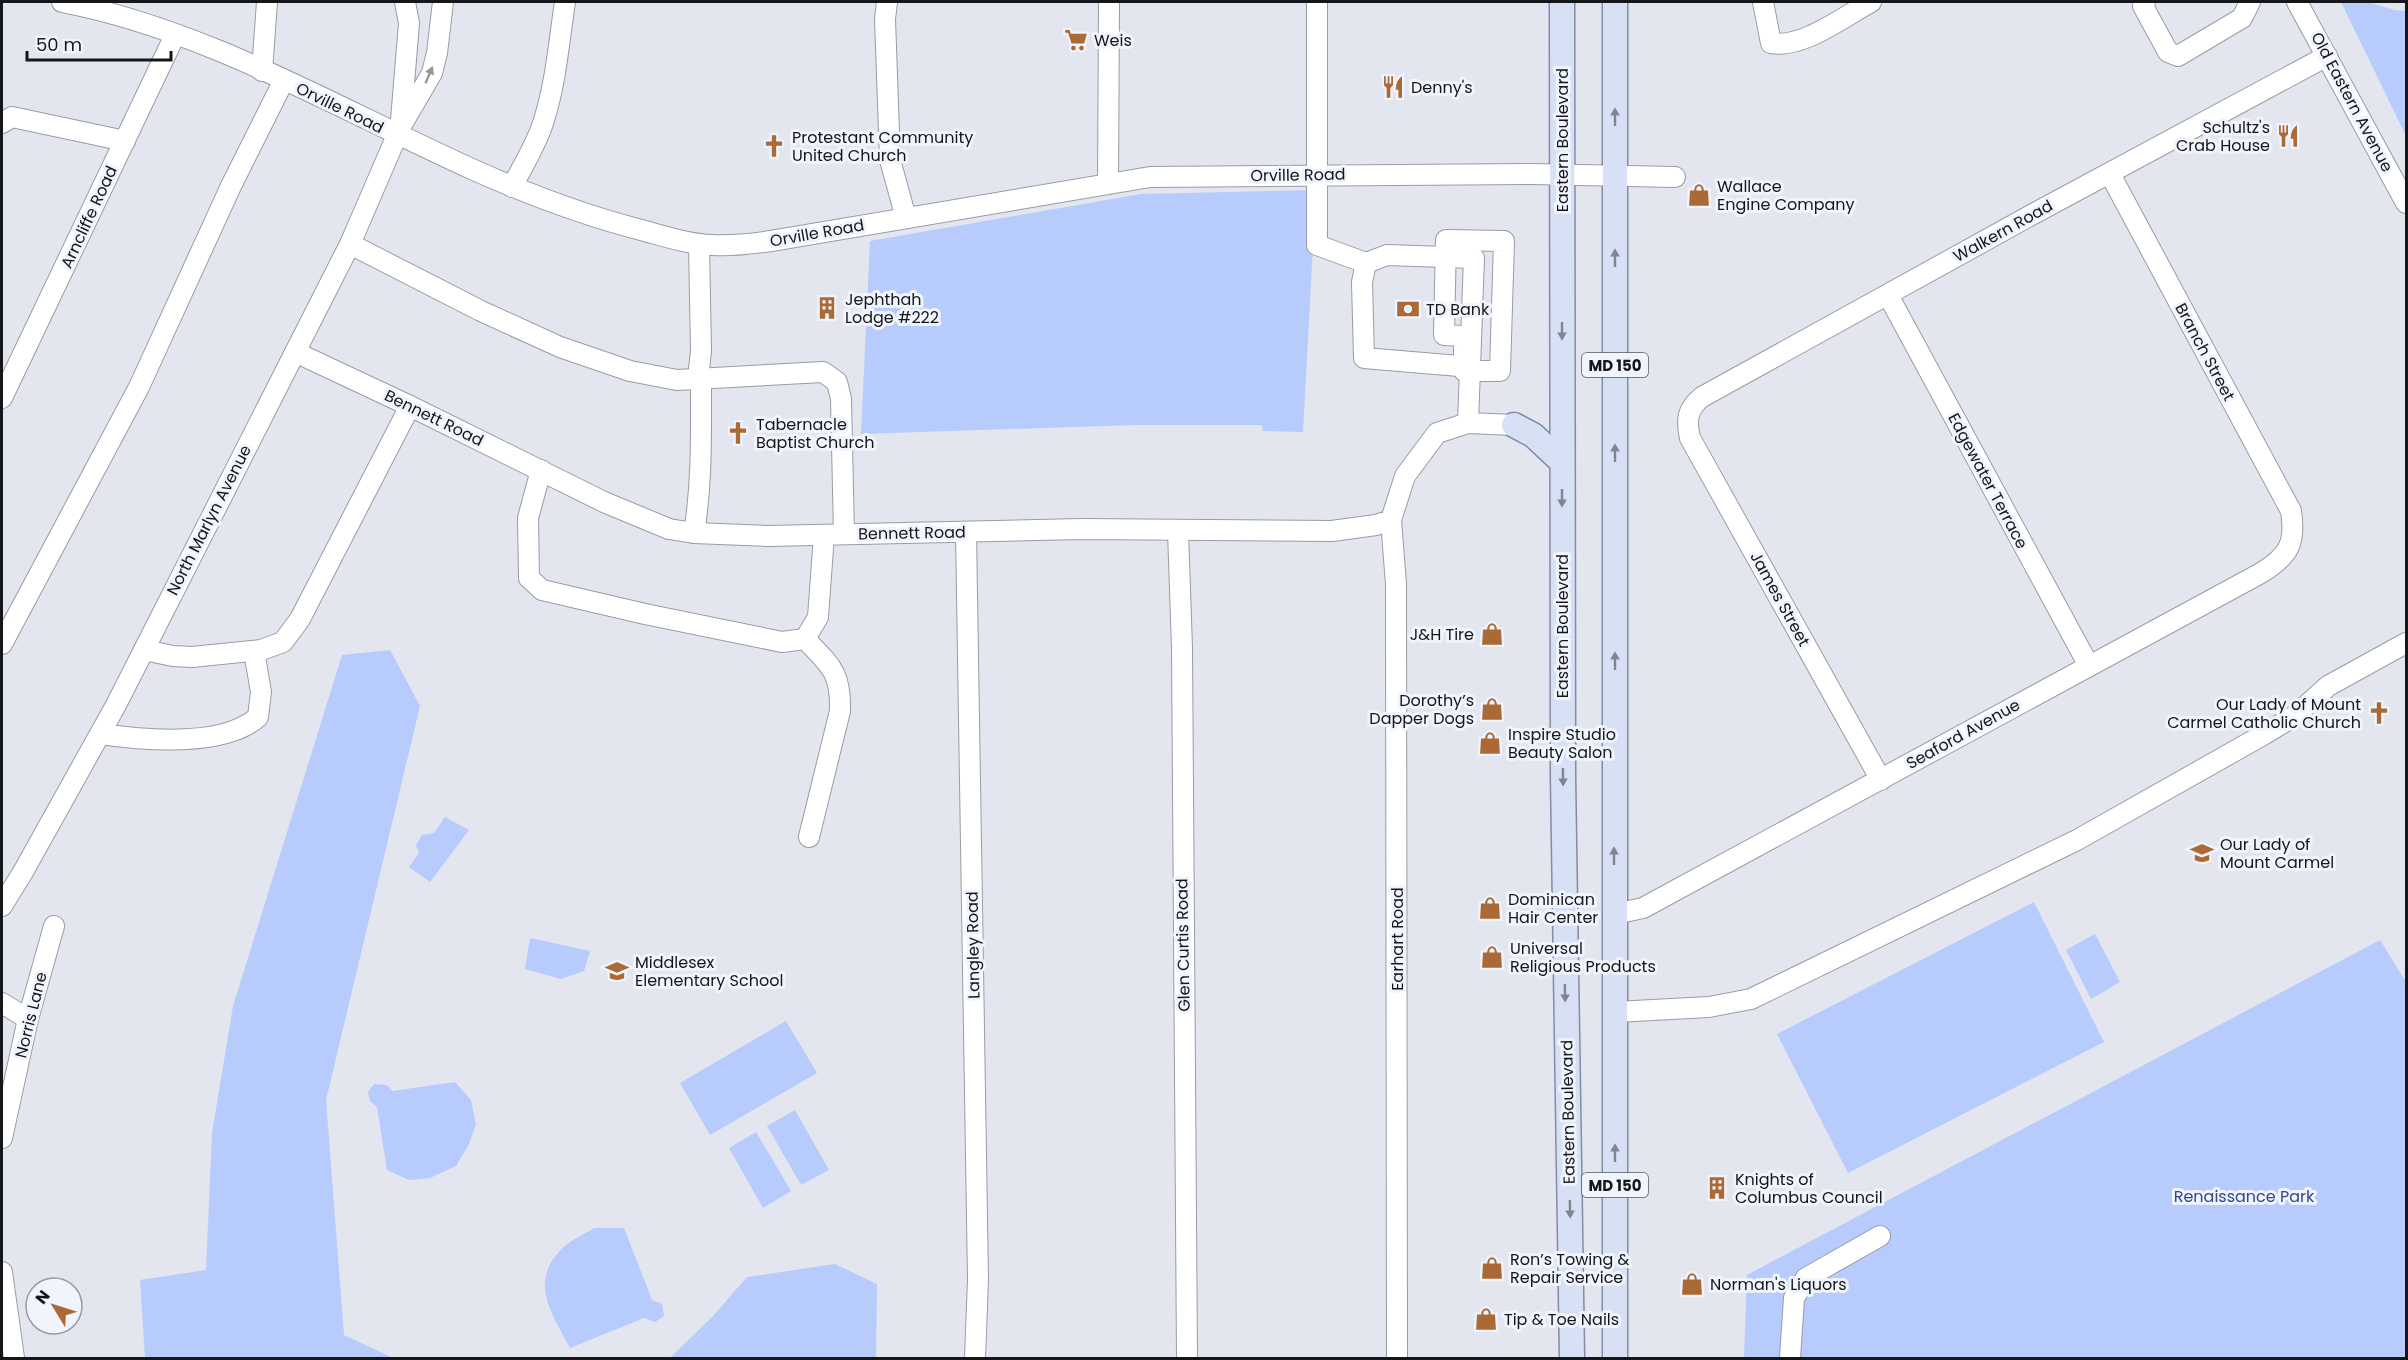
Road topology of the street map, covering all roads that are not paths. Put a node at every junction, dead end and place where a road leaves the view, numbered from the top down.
1 (62, 2) edge
2 (267, 2) edge
3 (405, 2) edge
4 (443, 2) edge
5 (565, 2) edge
6 (887, 2) edge
7 (1109, 2) edge
8 (1317, 2) edge
9 (1562, 2) edge
10 (1615, 2) edge
11 (1764, 2) edge
12 (1871, 2) edge
13 (2145, 2) edge
14 (2297, 2) edge
15 (2241, 7) edge
16 (175, 35) junction
17 (2327, 56) junction
18 (262, 71) junction
19 (284, 80) junction
20 (2, 123) edge
21 (399, 131) junction
22 (125, 141) junction
23 (1318, 174) junction
24 (1563, 174) junction
25 (2109, 174) junction
26 (1615, 176) junction
27 (1676, 177) dead end
28 (1108, 184) junction
29 (512, 187) junction
30 (2406, 203) edge
31 (906, 218) junction
32 (699, 243) junction
33 (350, 244) junction
34 (1446, 257) junction
35 (1366, 263) junction
36 (1888, 295) junction
37 (295, 352) junction
38 (1471, 367) junction
39 (699, 378) junction
40 (1562, 397) junction
41 (2, 398) edge
42 (410, 406) junction
43 (1687, 416) joint
44 (1468, 423) junction
45 (1514, 425) junction
46 (1562, 462) junction
47 (541, 470) junction
48 (1391, 520) junction
49 (1178, 531) junction
50 (966, 532) junction
51 (694, 533) junction
52 (2294, 533) joint
53 (844, 534) junction
54 (824, 535) junction
55 (805, 639) junction
56 (2406, 643) edge
57 (2, 644) edge
58 (144, 650) junction
59 (254, 651) junction
60 (2089, 666) junction
61 (100, 734) junction
62 (1881, 780) junction
63 (809, 837) dead end
64 (2, 906) edge
65 (1615, 914) junction
66 (54, 926) dead end
67 (2, 1004) edge
68 (1615, 1012) junction
69 (28, 1019) junction
70 (2, 1138) edge
71 (1880, 1236) dead end
72 (2, 1272) edge
73 (14, 1359) edge
74 (975, 1359) edge
75 (1186, 1359) edge
76 (1397, 1359) edge
77 (1572, 1359) edge
78 (1615, 1359) edge
79 (1790, 1359) edge

1 - 16 street, Orville Road
2 - 18 street
3 - 21 street, North Marlyn Avenue
21 -> 4 street, North Marlyn Avenue
5 - 29 street
6 - 31 street
7 - 28 street
8 - 23 street
9 - 24 main road, Eastern Boulevard / MD 150
26 -> 10 main road, MD 150
11 - 12 street
13 - 15 street
14 - 17 street, Old Eastern Avenue
16 - 18 street, Orville Road
16 - 22 street, Arncliffe Road
17 - 25 street, Walkern Road
17 - 30 street, Old Eastern Avenue
18 - 19 street, Orville Road
19 - 21 street, Orville Road
19 - 57 street
20 - 22 street
21 - 29 street, Orville Road
21 - 33 street, North Marlyn Avenue
22 - 41 street, Arncliffe Road
23 - 24 street, Orville Road
23 - 28 street, Orville Road
23 - 35 street
24 - 26 street, Orville Road
24 -> 40 main road, Eastern Boulevard / MD 150
25 - 36 street, Walkern Road
25 - 52 street, Branch Street
26 - 27 street, Orville Road
65 -> 26 main road, MD 150
28 - 31 street, Orville Road
29 - 32 street, Orville Road
31 - 32 street, Orville Road
32 - 39 street
33 - 37 street, North Marlyn Avenue
33 - 39 street
34 - 34 street
34 - 35 street
34 - 38 street
35 - 38 street
36 - 43 street, Walkern Road
36 - 60 street, Edgewater Terrace
37 - 42 street, Bennett Road
37 - 58 street, North Marlyn Avenue
38 - 44 street
39 - 51 street
39 - 53 street
40 - 45 main road
40 - 46 main road, Eastern Boulevard / MD 150
42 - 47 street, Bennett Road
42 - 59 street
43 - 62 street, James Street
44 - 45 street
44 - 48 street
45 - 46 main road
46 -> 77 main road, Eastern Boulevard / MD 150
47 - 51 street, Bennett Road
47 - 55 street
48 - 49 street, Bennett Road
48 - 76 street, Earhart Road
49 - 50 street, Bennett Road
49 - 75 street, Glen Curtis Road
50 - 53 street, Bennett Road
50 - 74 street, Langley Road
51 - 54 street, Bennett Road
52 - 60 street, Seaford Avenue
53 - 54 street, Bennett Road
54 - 55 street
55 - 63 street
56 - 68 street
58 - 59 street
58 - 61 street, North Marlyn Avenue
59 - 61 street
60 - 62 street, Seaford Avenue
61 - 64 street, North Marlyn Avenue
62 - 65 street, Seaford Avenue
65 - 68 main road, MD 150
66 - 69 street, Norris Lane
67 - 69 street
78 -> 68 main road, MD 150
69 - 70 street, Norris Lane
71 - 79 street
72 - 73 street

